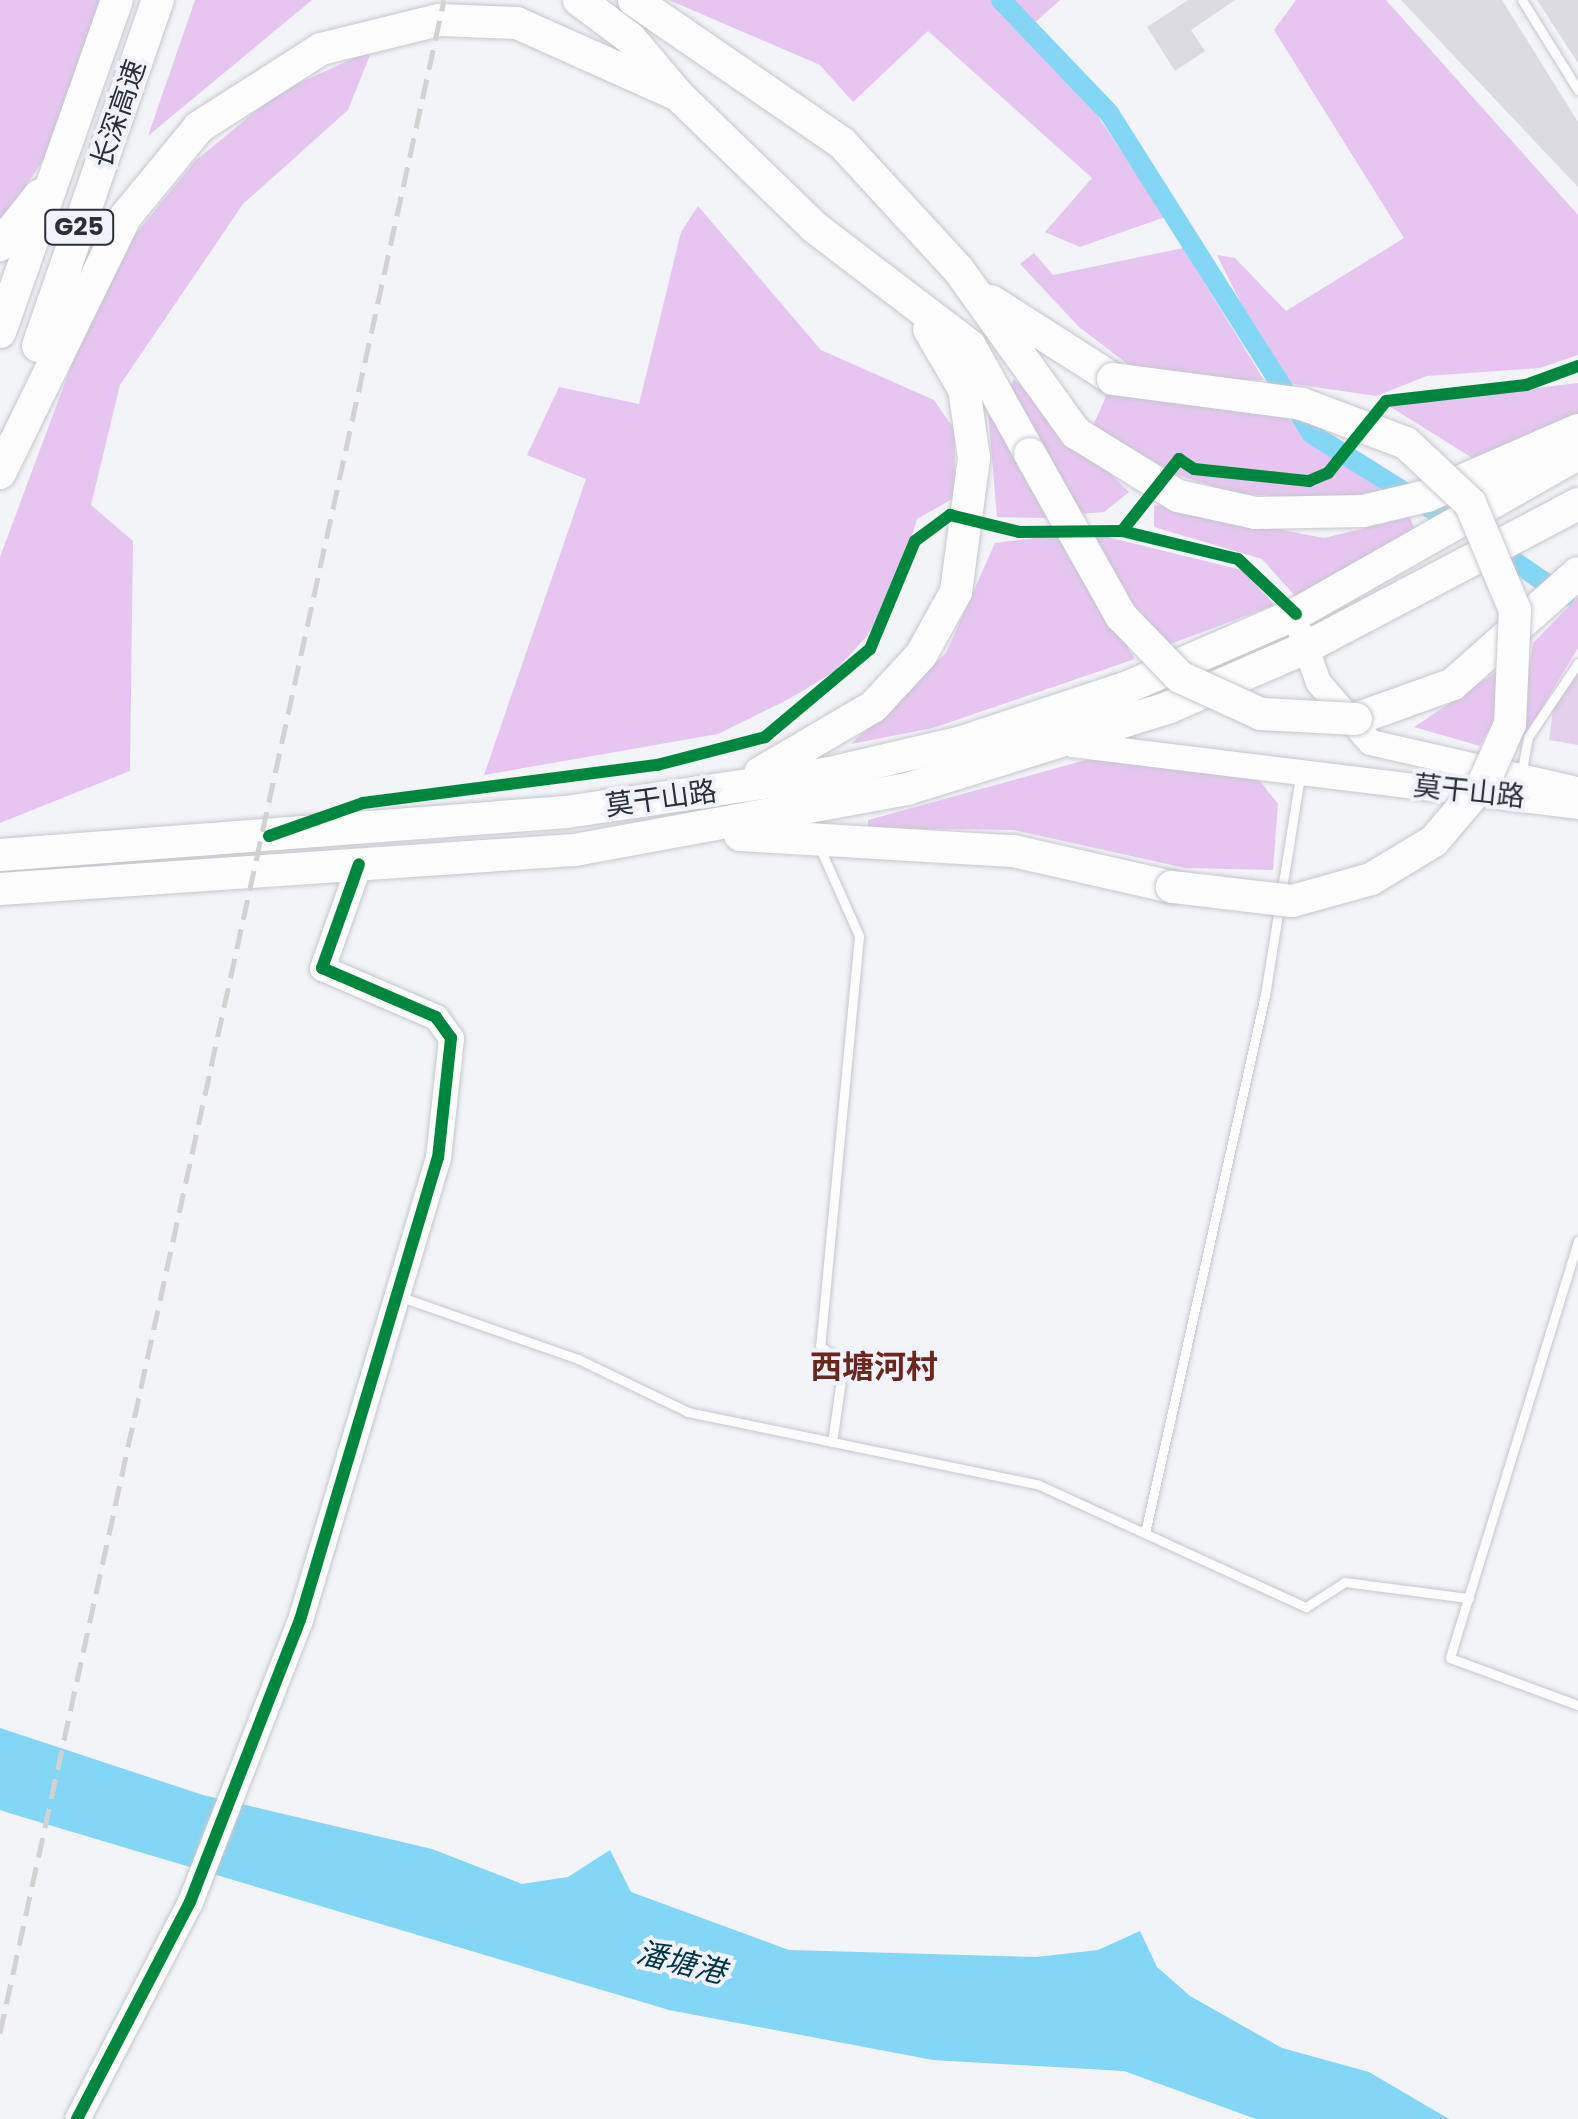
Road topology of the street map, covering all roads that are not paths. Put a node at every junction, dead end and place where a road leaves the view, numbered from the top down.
1 (117, 0) edge
2 (158, 0) edge
3 (579, 0) edge
4 (634, 0) edge
5 (1522, 0) edge
6 (1578, 90) edge
7 (678, 95) junction
8 (58, 172) junction
9 (0, 245) edge
10 (958, 269) junction
11 (904, 304) junction
12 (0, 332) edge
13 (1578, 430) edge
14 (0, 454) edge
15 (1578, 454) edge
16 (0, 473) edge
17 (1564, 512) edge
18 (1578, 573) edge
19 (1296, 614) junction
20 (1305, 648) junction
21 (1578, 663) edge
22 (1062, 744) junction
23 (1300, 773) junction
24 (1520, 778) junction
25 (1578, 789) edge
26 (722, 791) junction
27 (1578, 806) edge
28 (700, 831) junction
29 (818, 844) junction
30 (0, 855) edge
31 (360, 864) junction
32 (0, 888) edge
33 (1578, 1240) edge
34 (400, 1297) junction
35 (832, 1442) junction
36 (1145, 1533) junction
37 (1469, 1598) junction
38 (1578, 1705) edge
39 (77, 2119) edge

1 - 8 highway, 长深高速 / G25
2 - 14 highway, 长深高速 / G25
3 - 7 highway
4 - 10 highway
5 - 6 lane
7 - 11 highway
7 - 16 highway
8 - 9 highway
8 - 12 highway, 长深高速 / G25
10 - 13 highway
10 - 29 highway, bridge
11 - 18 highway, bridge
11 - 26 highway
15 - 19 highway, 莫干山路
17 - 20 highway, 莫干山路
19 - 20 street, 莫干山路
19 - 26 highway, 莫干山路
20 - 22 highway, 莫干山路
20 - 24 street, 莫干山路
21 - 24 lane
22 - 23 street, 莫干山路
22 - 28 highway, 莫干山路
23 - 27 street, 莫干山路
23 - 36 lane
24 - 25 street, 莫干山路
26 - 30 highway, 莫干山路
28 - 29 highway
28 - 31 highway, 莫干山路
29 - 35 lane
31 - 32 highway, 莫干山路
31 - 34 street
33 - 37 lane
34 - 35 lane
34 - 39 street
35 - 36 lane
36 - 37 lane
37 - 38 lane

